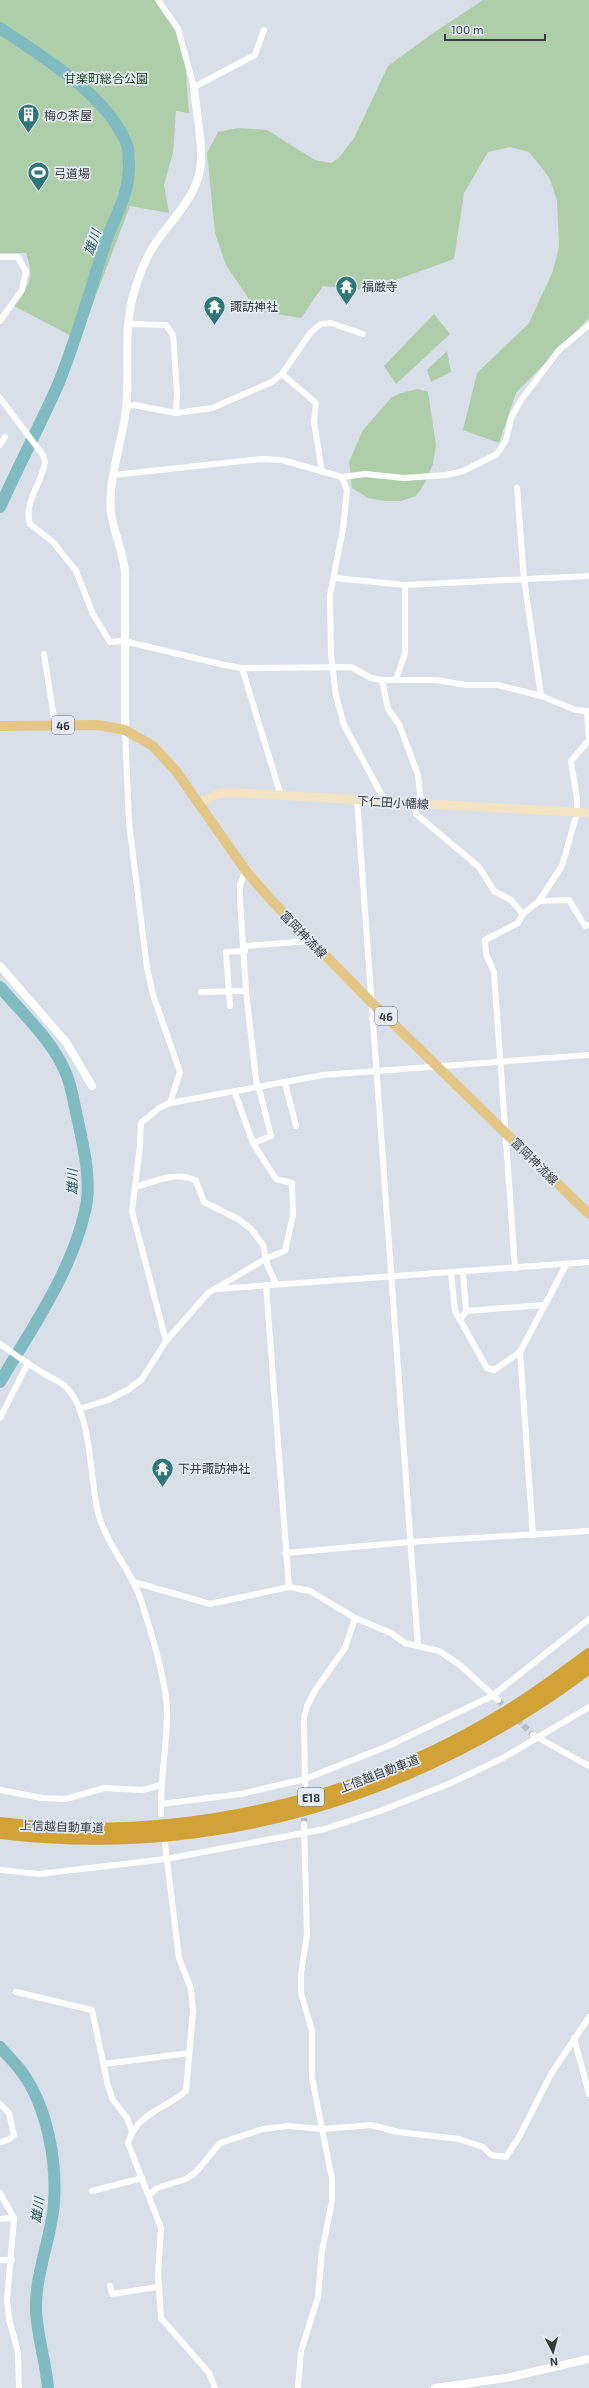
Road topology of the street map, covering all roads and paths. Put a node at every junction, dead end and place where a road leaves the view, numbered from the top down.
1 (158, 0) edge
2 (264, 30) dead end
3 (194, 87) junction
4 (0, 257) edge
5 (0, 321) edge
6 (128, 324) junction
7 (589, 325) edge
8 (363, 334) dead end
9 (282, 374) junction
10 (0, 398) edge
11 (126, 406) junction
12 (176, 413) junction
13 (322, 472) junction
14 (114, 475) junction
15 (342, 477) junction
16 (517, 488) dead end
17 (589, 576) edge
18 (335, 578) junction
19 (524, 579) junction
20 (405, 585) junction
21 (124, 641) junction
22 (44, 654) dead end
23 (242, 668) junction
24 (333, 668) junction
25 (382, 680) junction
26 (396, 680) junction
27 (541, 696) junction
28 (588, 712) edge
29 (55, 725) junction
30 (0, 726) edge
31 (125, 730) junction
32 (281, 796) junction
33 (357, 800) junction
34 (385, 802) junction
35 (417, 803) junction
36 (199, 804) junction
37 (577, 813) junction
38 (589, 813) edge
39 (246, 871) junction
40 (539, 900) junction
41 (523, 914) junction
42 (589, 925) edge
43 (310, 940) junction
44 (245, 948) junction
45 (0, 966) edge
46 (246, 991) junction
47 (201, 992) dead end
48 (229, 992) junction
49 (371, 1002) junction
50 (230, 1006) dead end
51 (589, 1055) edge
52 (500, 1063) junction
53 (437, 1065) junction
54 (376, 1071) junction
55 (285, 1083) junction
56 (92, 1086) dead end
57 (258, 1088) junction
58 (234, 1093) junction
59 (170, 1103) junction
60 (296, 1126) dead end
61 (506, 1132) junction
62 (253, 1144) junction
63 (135, 1188) junction
64 (589, 1214) edge
65 (267, 1258) junction
66 (589, 1262) edge
67 (566, 1265) junction
68 (515, 1268) junction
69 (463, 1272) junction
70 (451, 1273) junction
71 (391, 1276) junction
72 (276, 1284) junction
73 (266, 1285) junction
74 (217, 1289) junction
75 (544, 1305) junction
76 (466, 1311) junction
77 (460, 1320) junction
78 (166, 1341) junction
79 (0, 1344) edge
80 (520, 1352) junction
81 (27, 1362) junction
82 (79, 1409) junction
83 (0, 1418) edge
84 (589, 1531) edge
85 (533, 1535) junction
86 (410, 1542) junction
87 (285, 1553) junction
88 (134, 1582) junction
89 (289, 1587) junction
90 (355, 1618) junction
91 (589, 1619) edge
92 (418, 1646) junction
93 (589, 1654) edge
94 (589, 1668) edge
95 (492, 1696) junction
96 (498, 1700) tunnel mouth
97 (589, 1707) edge
98 (533, 1735) tunnel mouth
99 (538, 1739) junction
100 (589, 1766) edge
101 (305, 1782) junction
102 (161, 1785) junction
103 (0, 1790) edge
104 (161, 1804) junction
105 (162, 1814) dead end
106 (0, 1823) edge
107 (304, 1824) tunnel mouth
108 (0, 1833) edge
109 (304, 1834) junction
110 (165, 1844) dead end
111 (166, 1859) junction
112 (0, 1870) edge
113 (16, 1992) dead end
114 (589, 2018) edge
115 (574, 2038) junction
116 (189, 2053) junction
117 (104, 2064) junction
118 (589, 2094) edge
119 (0, 2104) edge
120 (323, 2129) junction
121 (132, 2131) junction
122 (0, 2142) edge
123 (142, 2178) junction
124 (92, 2191) dead end
125 (0, 2193) edge
126 (149, 2195) junction
127 (14, 2218) junction
128 (0, 2219) edge
129 (0, 2260) edge
130 (12, 2260) junction
131 (110, 2286) dead end
132 (158, 2287) junction
133 (0, 2303) edge
134 (8, 2304) junction
135 (589, 2359) edge
136 (19, 2388) edge
137 (215, 2388) edge
138 (298, 2388) edge
139 (435, 2388) edge

1 - 3 street
2 - 3 street
3 - 6 street
4 - 5 street
6 - 11 street
6 - 12 street
7 - 15 street
8 - 9 street
9 - 12 street
9 - 13 street
10 - 21 street
11 - 12 street
11 - 14 street
13 - 14 street
13 - 15 street
14 - 21 street
15 - 18 street
16 - 19 street
17 - 19 street
18 - 20 street
18 - 24 street
19 - 20 street
19 - 27 street
20 - 26 street
21 - 23 street
21 - 31 street
22 - 29 street
23 - 24 street
23 - 32 street
24 - 25 street
24 - 34 street
25 - 26 street
25 - 35 street
26 - 27 street
27 - 28 street
28 - 37 street
29 - 30 main road, 富岡神流線 / 46
29 - 31 main road, 富岡神流線 / 46
31 - 36 main road, 富岡神流線 / 46
31 - 59 street
32 - 33 main road, 下仁田小幡線
32 - 36 main road, 下仁田小幡線
33 - 34 main road, 下仁田小幡線
33 - 49 street
34 - 35 main road, 下仁田小幡線
35 - 37 main road, 下仁田小幡線
35 - 41 street
36 - 39 main road, 富岡神流線 / 46
37 - 38 main road, 下仁田小幡線
37 - 40 street
39 - 43 main road, 富岡神流線 / 46
39 - 44 street
40 - 41 street
40 - 42 street
41 - 52 street
43 - 44 street
43 - 49 main road, 富岡神流線 / 46
44 - 46 street
44 - 48 street
45 - 56 street
46 - 48 street
46 - 57 street
47 - 48 street
48 - 50 street
49 - 53 main road, 富岡神流線 / 46
49 - 54 street
51 - 52 street
52 - 53 street
52 - 61 street
53 - 54 street
53 - 61 main road, 富岡神流線 / 46
54 - 55 street
54 - 71 street
55 - 57 street
55 - 60 street
57 - 58 street
57 - 62 street
58 - 59 street
58 - 62 street
59 - 63 street
61 - 64 main road, 富岡神流線 / 46
61 - 68 street
62 - 65 street
63 - 65 street
63 - 78 street
65 - 72 street
65 - 74 street
66 - 67 street
67 - 68 street
67 - 75 street
68 - 69 street
69 - 70 street
69 - 76 street
70 - 71 street
70 - 77 street
71 - 72 street
71 - 86 street
72 - 73 street
73 - 74 street
73 - 87 street
74 - 78 street
75 - 76 street
75 - 80 street
76 - 77 street
77 - 80 street
78 - 82 street
79 - 81 street
80 - 85 street
81 - 82 street
81 - 83 street
82 - 88 street
84 - 85 street
85 - 86 street
86 - 87 street
86 - 92 street
87 - 89 street
88 - 89 street
88 - 102 street
89 - 90 street
90 - 92 street
90 - 101 street
91 - 95 street
92 - 95 street
93 - 106 highway, 上信越自動車道 / E18
94 - 108 highway, 上信越自動車道 / E18
95 - 96 street
95 - 101 street
97 - 99 street
98 - 99 street
99 - 100 street
99 - 109 street
101 - 104 street
102 - 103 street
102 - 104 street
104 - 105 street
107 - 109 street
109 - 111 street
109 - 120 street
110 - 111 street
111 - 112 street
111 - 116 street
113 - 117 street
114 - 115 street
115 - 118 street
115 - 120 street
116 - 117 street
116 - 121 street
117 - 121 street
119 - 122 street
120 - 126 street
120 - 138 street
121 - 123 street
123 - 124 street
123 - 126 street
125 - 127 street
126 - 132 street
127 - 128 street
127 - 130 street
129 - 130 street
130 - 134 street
131 - 132 street
132 - 137 street
133 - 134 street
134 - 136 street
135 - 139 street

